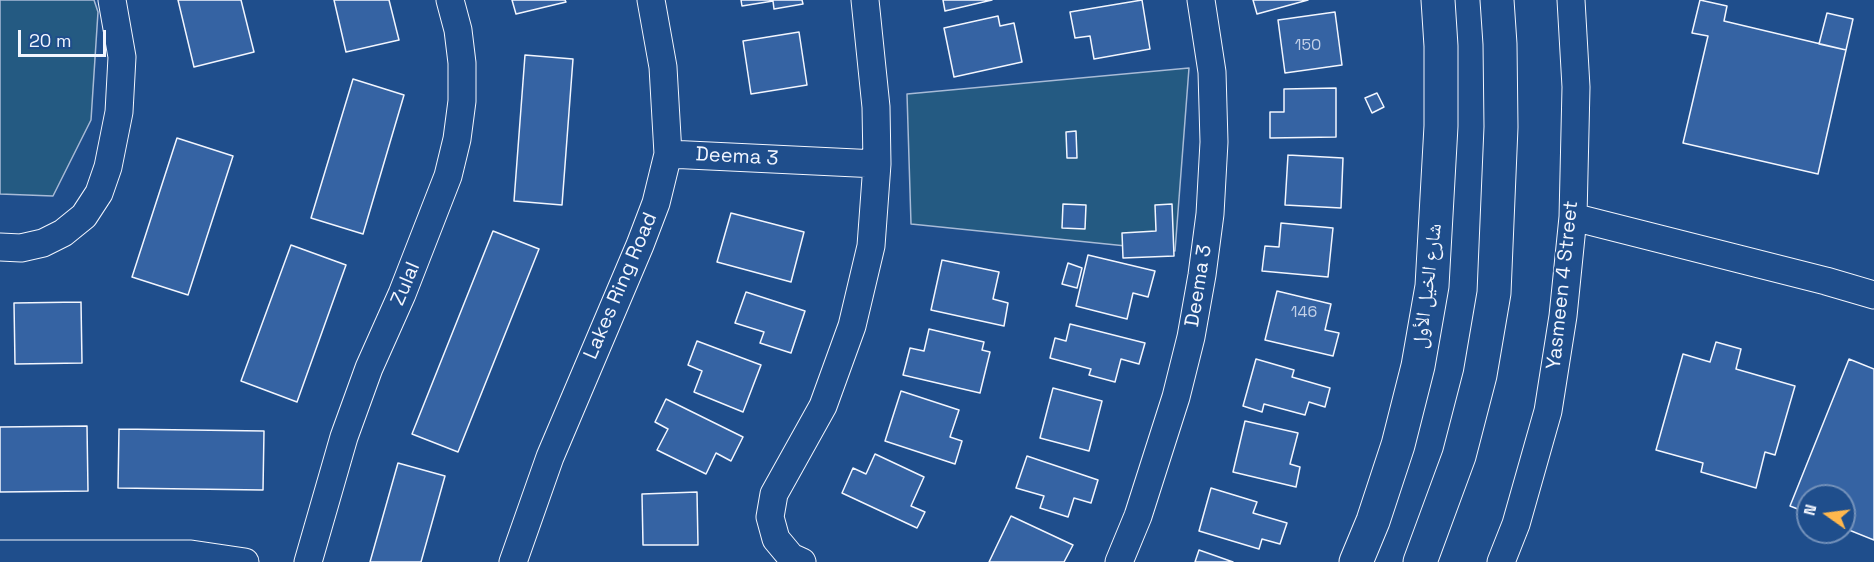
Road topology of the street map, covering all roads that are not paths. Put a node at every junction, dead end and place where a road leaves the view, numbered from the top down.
1 (112, 0) edge
2 (450, 0) edge
3 (651, 0) edge
4 (865, 0) edge
5 (1202, 0) edge
6 (1438, 0) edge
7 (1497, 0) edge
8 (1571, 0) edge
9 (668, 154) junction
10 (877, 164) junction
11 (1573, 217) junction
12 (0, 247) edge
13 (1874, 295) edge
14 (0, 554) edge
15 (245, 562) edge
16 (308, 562) edge
17 (513, 562) edge
18 (802, 562) edge
19 (1119, 562) edge
20 (1356, 562) edge
21 (1420, 562) edge
22 (1501, 562) edge

1 - 12 street
2 - 16 street, Zulal
3 - 9 street, Lakes Ring Road
4 - 10 street
5 - 19 street, Deema 3
6 - 20 main road, شارع الخيل الأول
7 - 21 main road
8 - 11 street, Yasmeen 4 Street
9 - 10 street, Deema 3
9 - 17 street, Lakes Ring Road
10 - 18 street
11 - 13 street
11 - 22 street, Yasmeen 4 Street
14 - 15 street

